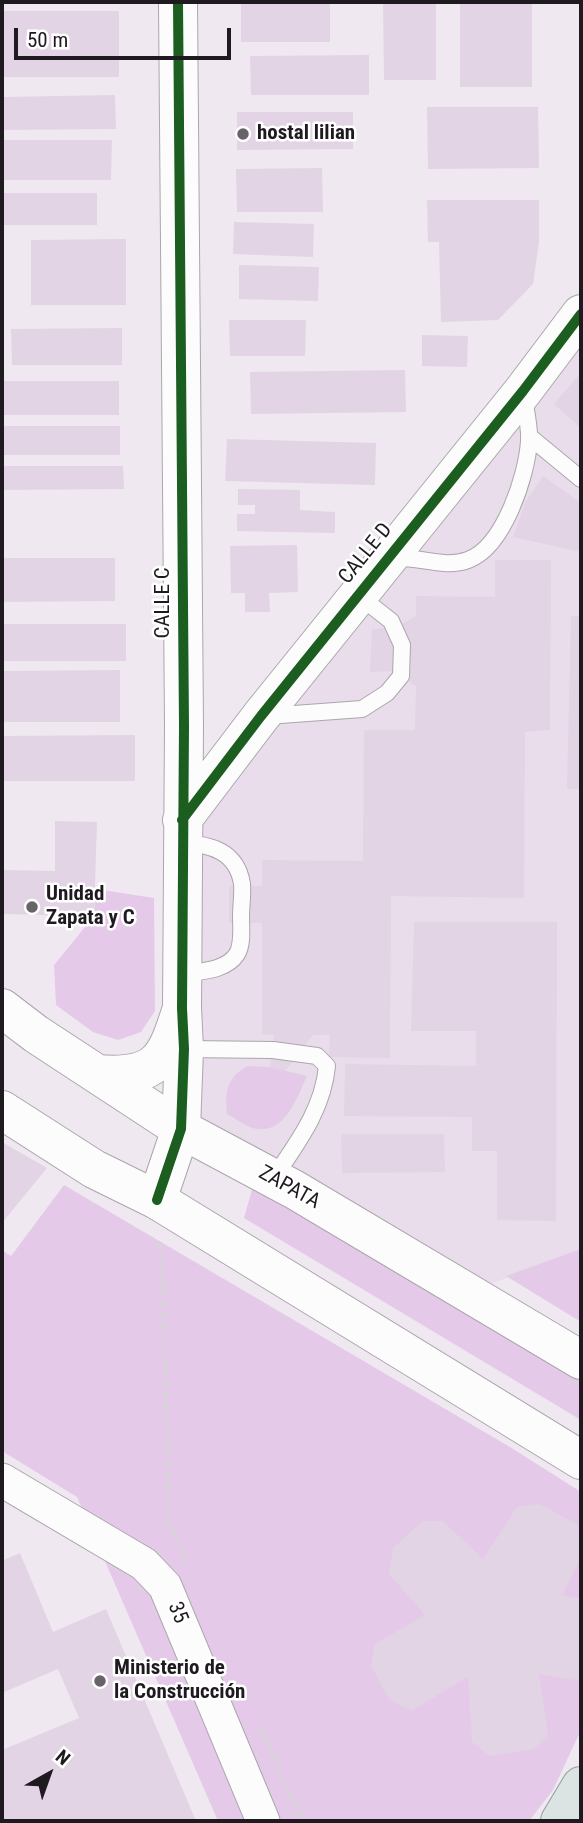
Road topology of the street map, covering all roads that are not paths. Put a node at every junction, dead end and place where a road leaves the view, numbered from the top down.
1 (178, 2) edge
2 (581, 314) edge
3 (523, 391) junction
4 (530, 438) junction
5 (581, 479) edge
6 (388, 558) junction
7 (358, 596) junction
8 (261, 716) junction
9 (184, 726) junction
10 (238, 747) junction
11 (182, 832) junction
12 (183, 991) junction
13 (2, 1008) edge
14 (184, 1049) junction
15 (98, 1074) junction
16 (2, 1110) edge
17 (181, 1129) junction
18 (274, 1179) junction
19 (157, 1200) junction
20 (581, 1360) edge
21 (581, 1460) edge
22 (2, 1480) edge
23 (581, 1786) edge
24 (263, 1821) edge
25 (560, 1821) edge

1 - 9 street, CALLE C
2 - 3 street, CALLE D
3 - 4 lane
3 - 6 street, CALLE D
4 - 5 lane
4 - 6 lane
6 - 7 street, CALLE D
7 - 8 street, CALLE D
7 - 8 lane
8 - 10 street, CALLE D
9 - 10 street
9 - 11 street, CALLE C
10 - 11 street, CALLE D
11 - 12 street, CALLE C
11 - 12 lane
12 - 14 street, CALLE C
12 - 15 street
13 - 15 street, ZAPATA
14 - 17 street, CALLE C
14 - 18 lane
15 - 17 street, ZAPATA
16 - 19 street
17 - 18 street, ZAPATA
17 - 19 street, CALLE C
18 - 20 street, ZAPATA
19 - 21 street
22 - 24 street, 35
23 - 25 main road

